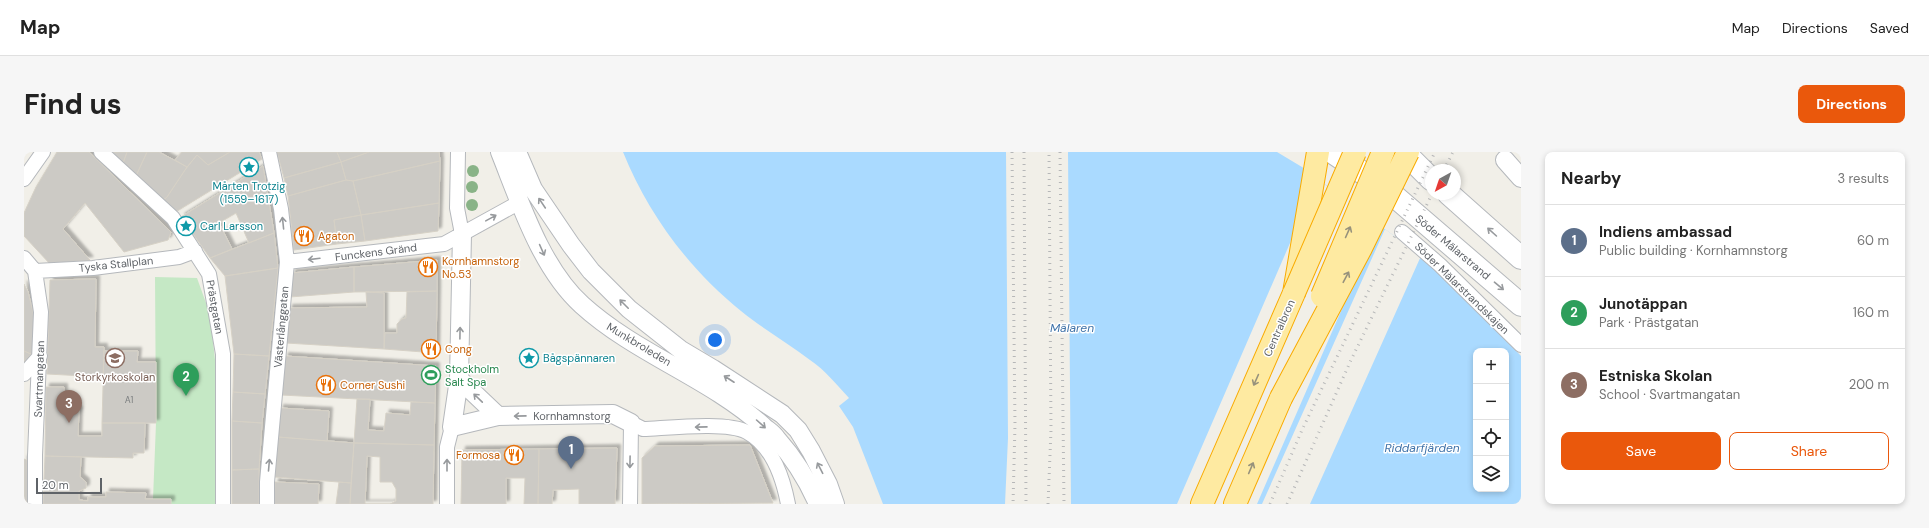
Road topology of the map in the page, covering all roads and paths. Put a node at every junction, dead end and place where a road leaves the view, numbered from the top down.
1 (43, 152) edge
2 (101, 152) edge
3 (269, 152) edge
4 (458, 152) edge
5 (500, 152) edge
6 (517, 152) edge
7 (1318, 152) edge
8 (1332, 152) edge
9 (1355, 152) edge
10 (1383, 152) edge
11 (1402, 152) edge
12 (1408, 152) edge
13 (1505, 160) dead end
14 (1425, 173) edge
15 (1521, 178) edge
16 (24, 179) edge
17 (1385, 188) junction
18 (1456, 200) edge
19 (520, 202) junction
20 (1402, 232) dead end
21 (462, 234) junction
22 (195, 251) junction
23 (24, 258) edge
24 (1521, 258) edge
25 (287, 262) junction
26 (35, 271) junction
27 (1294, 293) junction
28 (1521, 305) edge
29 (1521, 345) edge
30 (40, 356) junction
31 (24, 374) edge
32 (459, 379) junction
33 (1281, 398) junction
34 (498, 416) junction
35 (631, 423) junction
36 (452, 427) junction
37 (35, 504) edge
38 (223, 504) edge
39 (267, 504) edge
40 (447, 504) edge
41 (630, 504) edge
42 (788, 504) edge
43 (818, 504) edge
44 (835, 504) edge
45 (1202, 504) edge
46 (1235, 504) edge

1 - 16 street
2 - 22 street, Prästgatan
25 -> 3 street, Västerlånggatan
4 - 21 street
5 - 19 street, Munkbroleden
44 -> 6 street, Munkbroleden
7 - 27 highway, bridge
8 - 17 street, Söder Mälarstrand
9 - 27 highway, Centralbron, bridge
33 -> 10 highway, bridge
11 - 14 street
11 - 17 street
33 -> 12 highway, bridge
13 - 15 street
17 -> 28 street, Söder Mälarstrand
24 -> 18 street
21 -> 19 street
19 -> 43 street, Munkbroleden
20 - 29 street, Söder Mälarstrandskajen
21 -> 25 street, Funckens Gränd
32 -> 21 street
22 - 26 street, Tyska Stallplan
22 - 38 street, Prästgatan
23 - 26 street
39 -> 25 street, Västerlånggatan
26 - 30 street, Svartmangatan
27 -> 45 highway, Centralbron
30 - 31 street
30 - 37 street, Svartmangatan
34 -> 32 street
32 - 36 street
46 -> 33 highway
35 -> 34 street, Kornhamnstorg
34 - 36 street, Kornhamnstorg
35 -> 41 street
42 -> 35 street, Kornhamnstorg
40 -> 36 street

